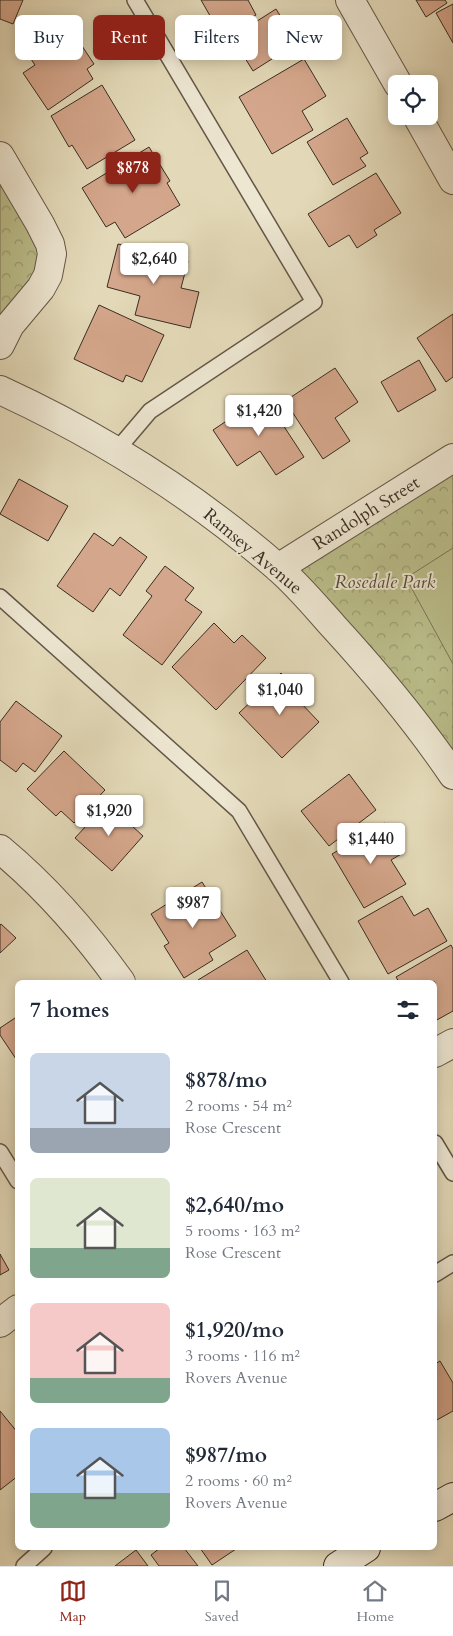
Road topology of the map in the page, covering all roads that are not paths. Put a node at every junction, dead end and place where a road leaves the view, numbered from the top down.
1 (135, 0) edge
2 (350, 0) edge
3 (393, 75) edge
4 (422, 125) edge
5 (0, 156) edge
6 (453, 180) edge
7 (0, 345) edge
8 (0, 390) edge
9 (116, 451) junction
10 (453, 458) edge
11 (278, 568) junction
12 (0, 598) edge
13 (453, 775) edge
14 (0, 849) edge
15 (120, 980) edge
16 (340, 980) edge
17 (453, 1043) edge
18 (437, 1052) edge
19 (437, 1145) edge
20 (0, 1152) edge
21 (453, 1173) edge
22 (15, 1176) edge
23 (453, 1263) edge
24 (437, 1273) edge
25 (15, 1311) edge
26 (0, 1323) edge
27 (453, 1497) edge
28 (437, 1506) edge
29 (42, 1550) edge
30 (363, 1550) edge
31 (24, 1566) edge
32 (338, 1566) edge

1 - 9 lane
2 - 3 street
4 - 6 street
5 - 7 street
8 - 9 street, Ramsey Avenue
9 - 11 street, Ramsey Avenue
10 - 11 street, Randolph Street
11 - 13 street, Ramsey Avenue
12 - 16 lane
14 - 15 street
17 - 18 street
19 - 21 lane
20 - 22 lane
23 - 24 lane
25 - 26 street
27 - 28 street
29 - 31 lane
30 - 32 street

